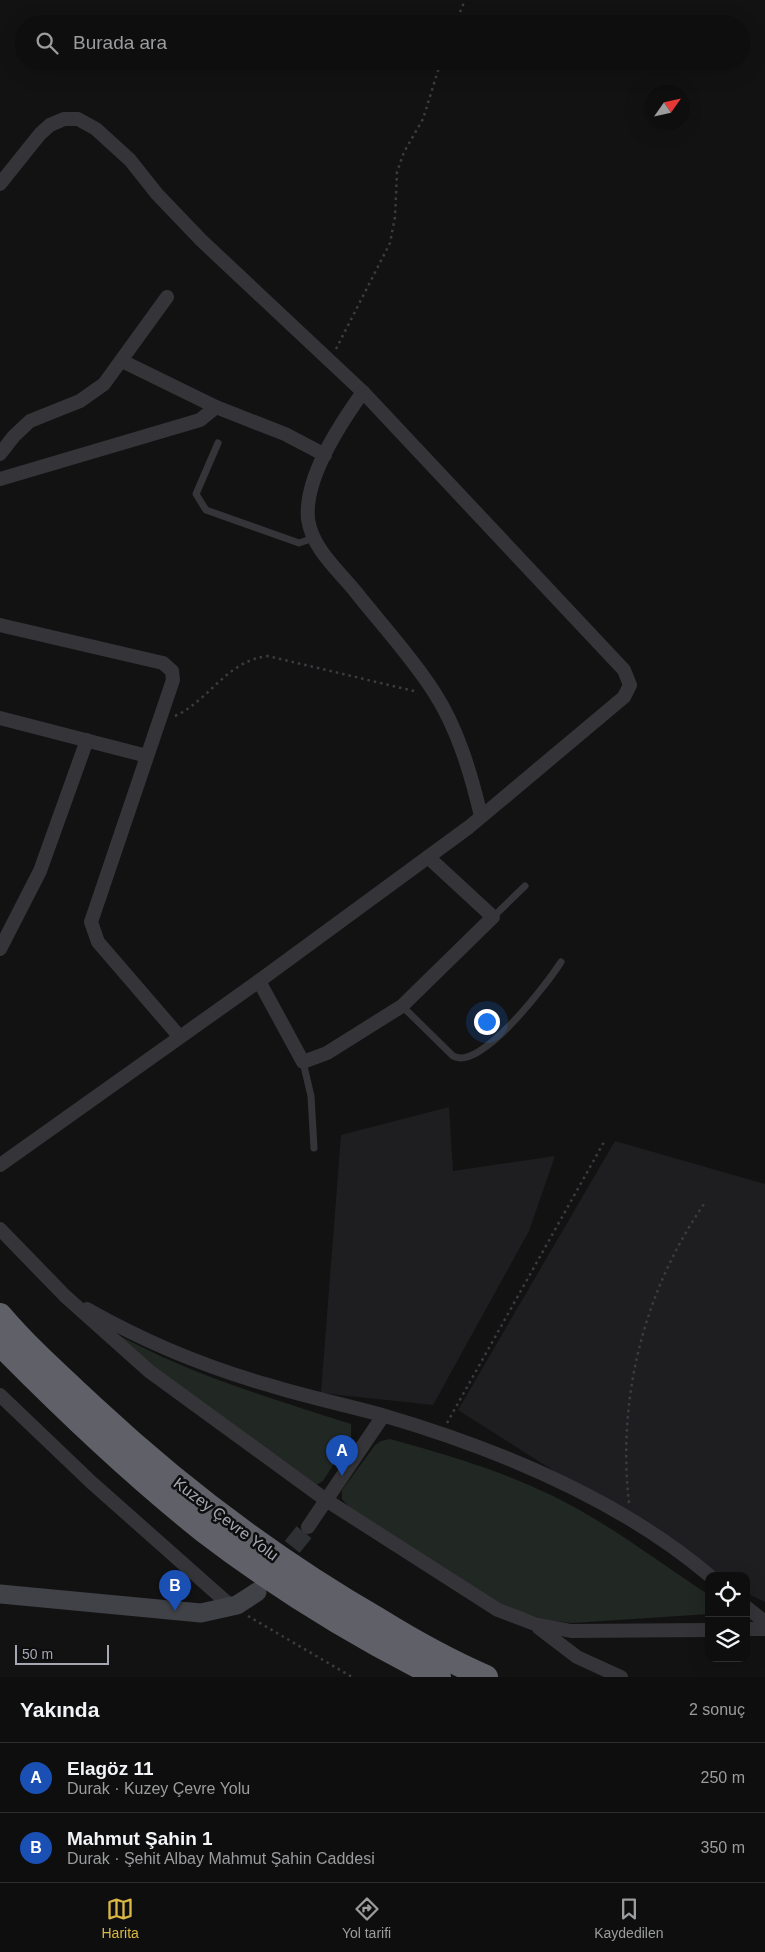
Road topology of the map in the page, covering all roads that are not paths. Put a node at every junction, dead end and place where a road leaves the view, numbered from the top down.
1 (0, 184) edge
2 (167, 298) dead end
3 (122, 361) junction
4 (363, 392) junction
5 (216, 407) junction
6 (218, 443) dead end
7 (0, 454) edge
8 (325, 455) junction
9 (0, 478) edge
10 (314, 538) junction
11 (0, 625) edge
12 (0, 718) edge
13 (87, 740) junction
14 (148, 756) junction
15 (481, 816) junction
16 (428, 857) junction
17 (525, 886) dead end
18 (493, 917) junction
19 (0, 949) edge
20 (561, 962) dead end
21 (259, 981) junction
22 (402, 1006) junction
23 (179, 1036) junction
24 (303, 1062) junction
25 (314, 1148) dead end
26 (0, 1165) edge
27 (0, 1229) edge
28 (65, 1296) junction
29 (0, 1315) edge
30 (0, 1344) edge
31 (0, 1395) edge
32 (383, 1416) junction
33 (326, 1500) junction
34 (308, 1527) tunnel mouth
35 (705, 1573) edge
36 (257, 1592) dead end
37 (0, 1594) edge
38 (232, 1607) junction
39 (750, 1610) edge
40 (765, 1622) edge
41 (534, 1624) junction
42 (750, 1629) edge
43 (765, 1629) edge
44 (705, 1630) edge
45 (438, 1677) edge
46 (486, 1677) edge
47 (621, 1677) edge

1 - 4 street
2 - 3 street
3 - 5 street
3 - 7 street
4 - 8 street
4 - 15 street
5 - 8 street
5 - 9 street
6 - 10 lane
8 - 10 street
10 - 15 street
11 - 14 street
12 - 13 street
13 - 14 street
13 - 19 street
14 - 23 street
15 - 16 street
16 - 18 street
16 - 21 street
17 - 18 lane
18 - 22 street
20 - 22 lane
21 - 23 street
21 - 24 street
22 - 24 street
23 - 26 street
24 - 25 lane
27 - 28 street
28 - 32 street
28 - 33 street
29 - 46 highway, Kuzey Çevre Yolu
30 - 45 highway, Kuzey Çevre Yolu
31 - 38 street
32 - 33 street
32 - 35 street
33 - 34 street
33 - 41 street
36 - 38 street
37 - 38 street
39 - 40 street
41 - 44 street
41 - 47 street
42 - 43 street

